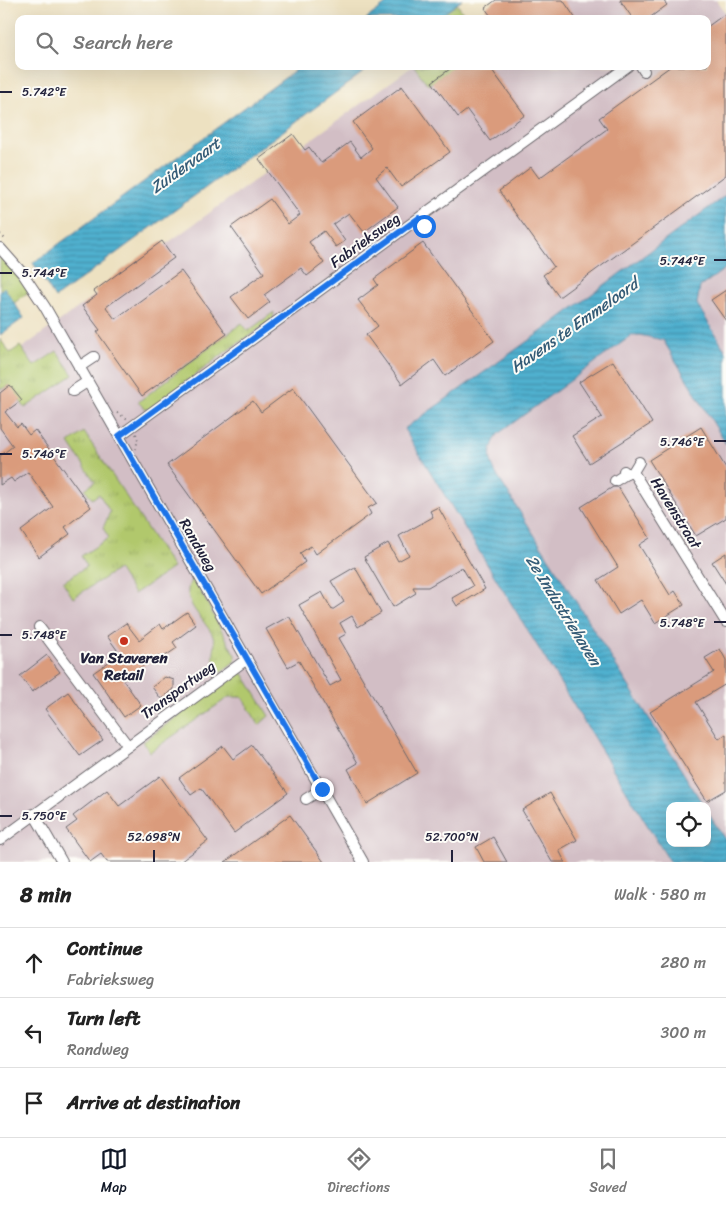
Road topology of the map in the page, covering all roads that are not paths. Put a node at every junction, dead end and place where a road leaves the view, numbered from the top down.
1 (621, 70) edge
2 (0, 248) edge
3 (94, 357) dead end
4 (78, 366) junction
5 (87, 382) junction
6 (73, 391) dead end
7 (119, 436) junction
8 (639, 462) dead end
9 (628, 473) junction
10 (615, 481) dead end
11 (726, 622) edge
12 (40, 627) dead end
13 (247, 660) junction
14 (128, 746) junction
15 (322, 789) junction
16 (306, 799) dead end
17 (34, 814) junction
18 (0, 840) edge
19 (62, 862) edge
20 (363, 862) edge

1 - 7 street, Fabrieksweg
2 - 4 street, Randweg
3 - 4 street
4 - 5 street, Randweg
5 - 6 street
5 - 7 street, Randweg
7 - 13 street, Randweg
8 - 9 street
9 - 10 street
9 - 11 street, Havenstraat
12 - 14 street
13 - 14 street, Transportweg
13 - 15 street, Randweg
14 - 17 street, Transportweg
15 - 16 street
15 - 20 street, Randweg
17 - 18 street, Transportweg
17 - 19 street

